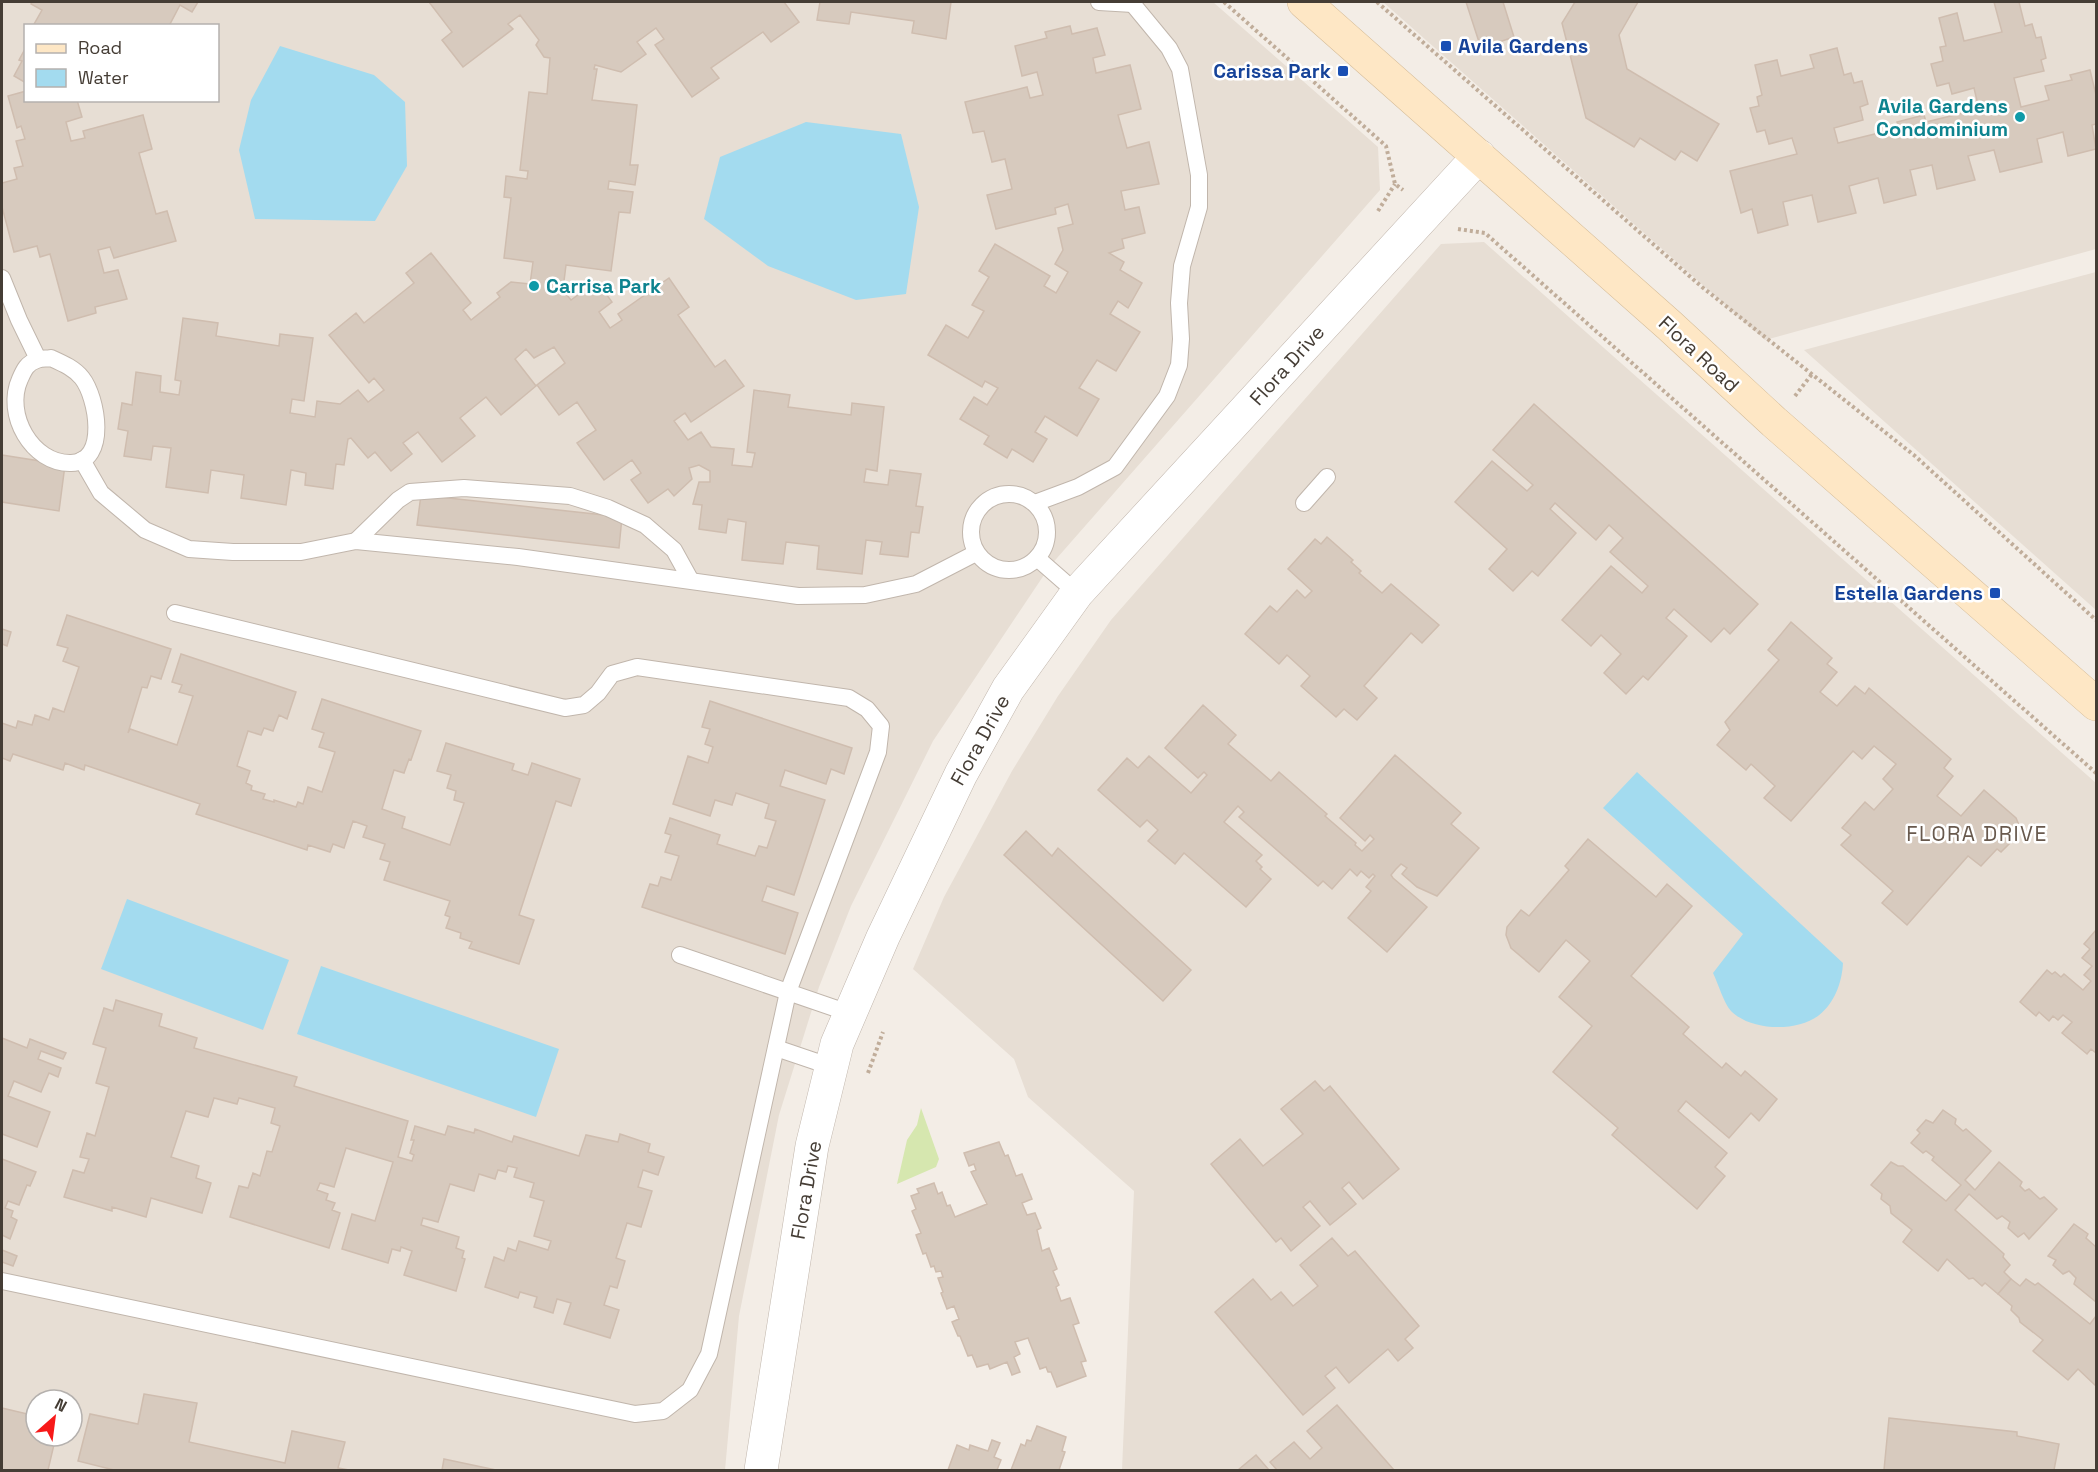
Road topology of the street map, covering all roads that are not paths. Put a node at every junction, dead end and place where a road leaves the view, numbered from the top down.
1 (1099, 2) edge
2 (1304, 2) edge
3 (1132, 3) edge
4 (1479, 156) junction
5 (2, 278) edge
6 (38, 359) junction
7 (82, 460) junction
8 (1327, 477) dead end
9 (1304, 502) dead end
10 (1035, 503) junction
11 (356, 541) junction
12 (976, 553) junction
13 (1037, 558) junction
14 (690, 579) junction
15 (1077, 593) junction
16 (175, 613) dead end
17 (2097, 704) edge
18 (680, 955) dead end
19 (789, 992) junction
20 (849, 1013) junction
21 (776, 1048) junction
22 (832, 1067) junction
23 (2, 1281) edge
24 (761, 1470) edge

1 - 3 lane
2 - 4 street, Flora Road
3 - 10 lane
4 - 15 street, Flora Drive
4 - 17 street, Flora Road
5 - 6 lane
6 - 7 lane
6 - 7 lane
7 - 11 lane
8 - 9 lane
10 - 12 lane
10 - 13 lane
11 - 14 lane
11 - 14 lane
12 - 13 lane
12 - 14 lane
13 - 15 lane
15 - 20 street, Flora Drive
16 - 19 lane
18 - 19 lane
19 - 20 lane
19 - 21 lane
20 - 22 street, Flora Drive
21 - 22 lane
21 - 23 lane
22 - 24 street, Flora Drive

